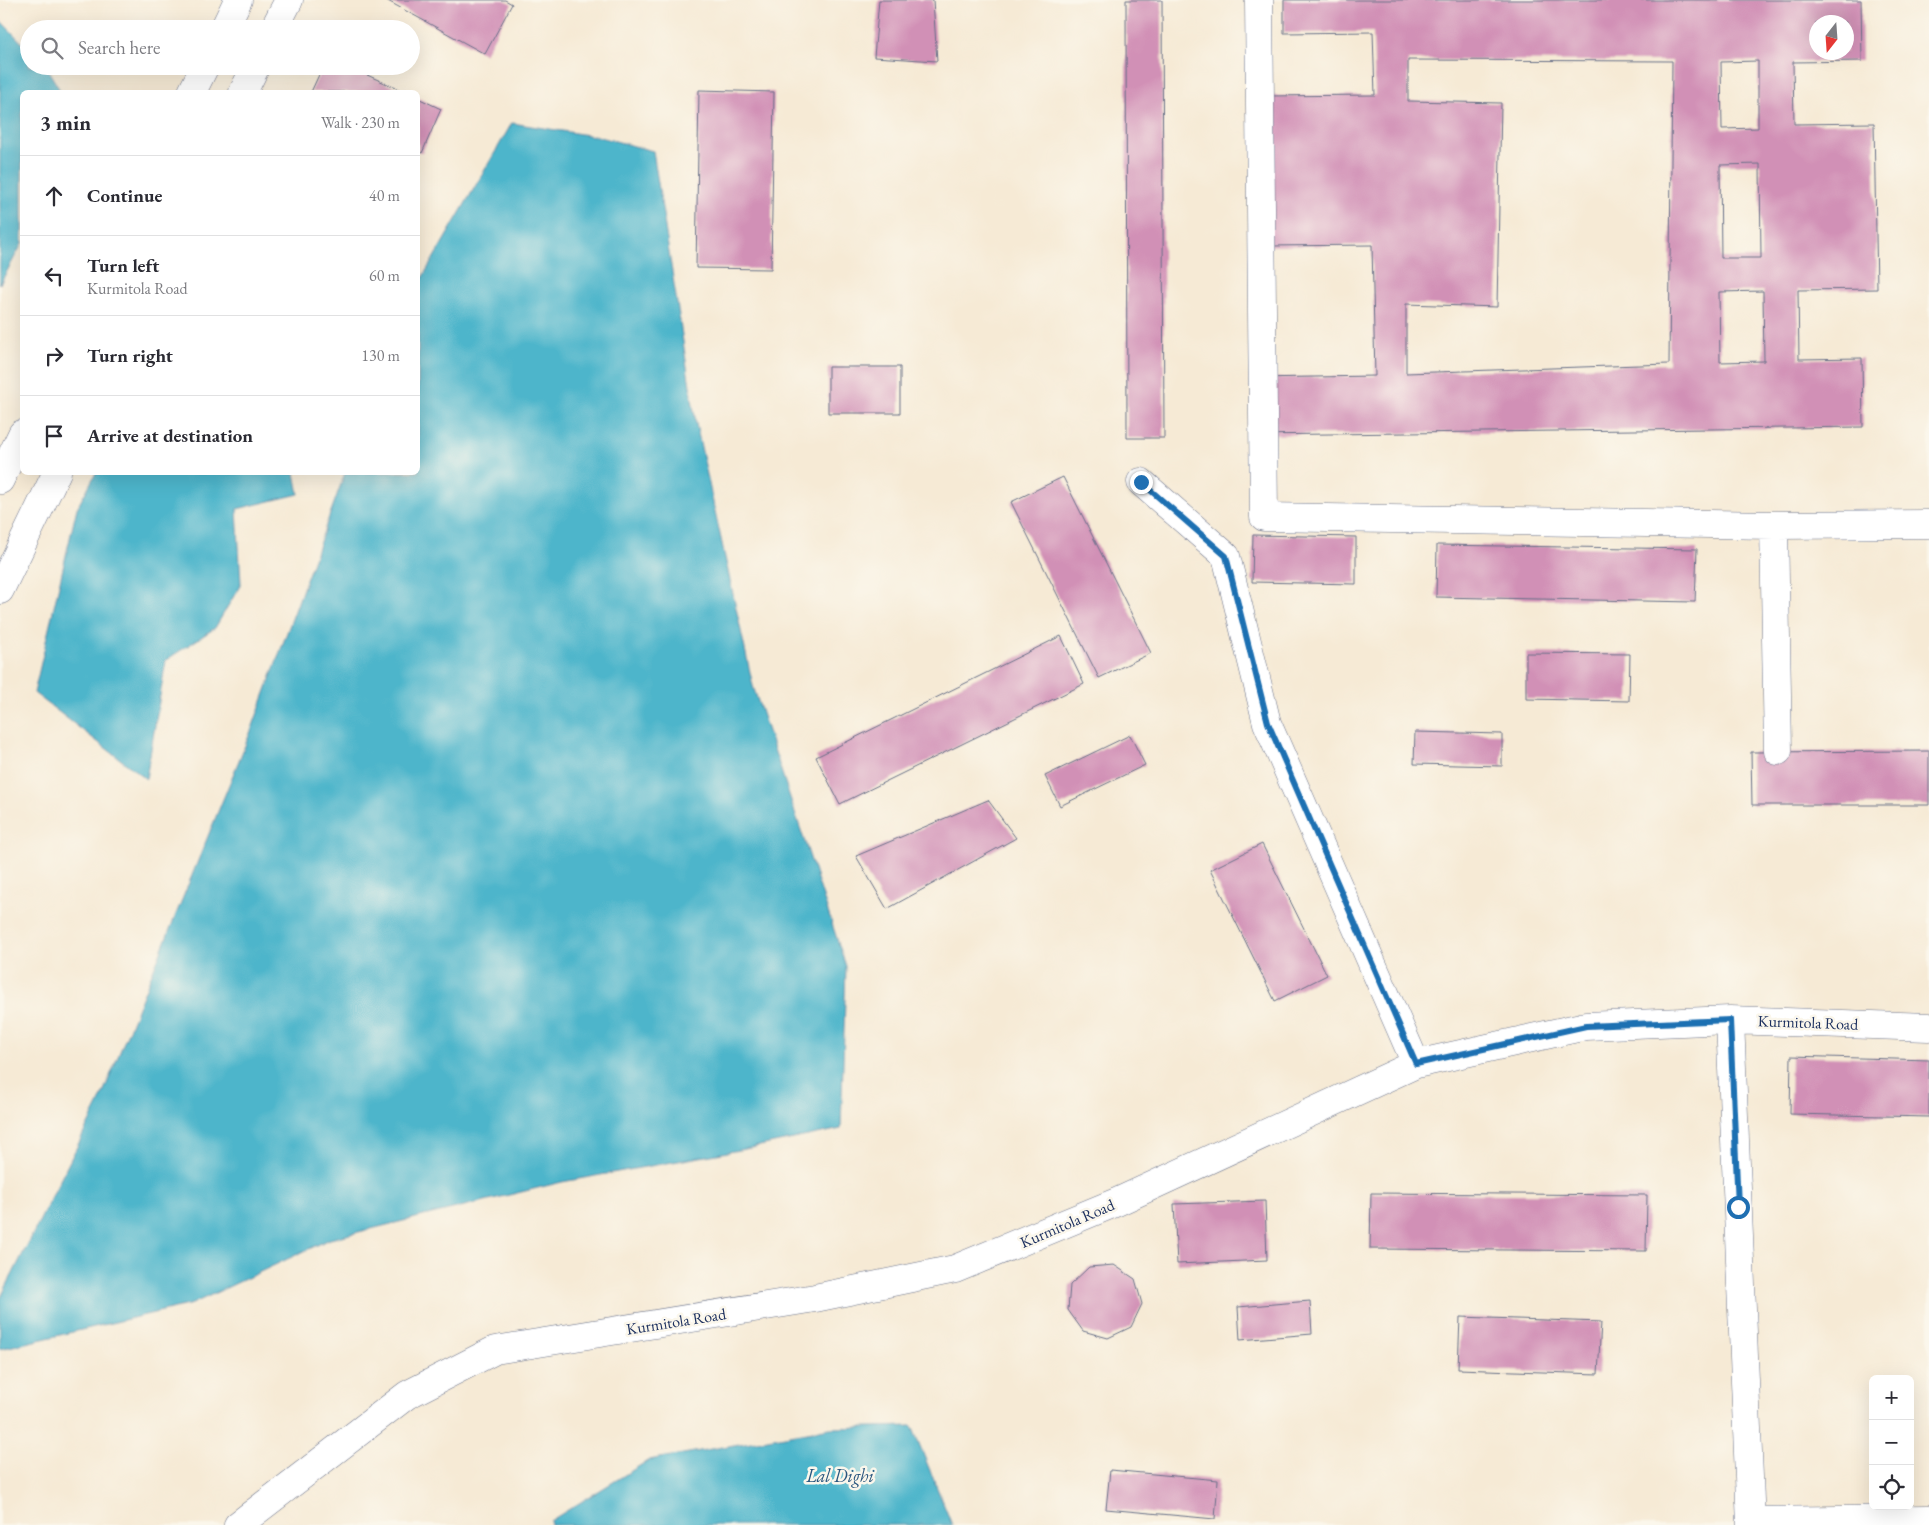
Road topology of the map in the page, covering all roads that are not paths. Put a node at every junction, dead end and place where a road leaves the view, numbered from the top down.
1 (238, 0) edge
2 (289, 0) edge
3 (1259, 0) edge
4 (228, 20) edge
5 (279, 20) edge
6 (200, 75) edge
7 (252, 75) edge
8 (193, 90) edge
9 (244, 90) edge
10 (20, 438) edge
11 (56, 475) edge
12 (0, 480) edge
13 (1141, 482) dead end
14 (1929, 524) edge
15 (1774, 525) junction
16 (0, 590) edge
17 (1778, 751) dead end
18 (1730, 1020) junction
19 (1929, 1027) edge
20 (1416, 1064) junction
21 (1929, 1519) edge
22 (1751, 1523) edge
23 (238, 1525) edge

1 - 4 street
2 - 5 street
3 - 15 street
6 - 8 street
7 - 9 street
10 - 12 street
11 - 16 street
13 - 20 street
14 - 15 street
15 - 17 street
18 - 19 street, Kurmitola Road
18 - 20 street, Kurmitola Road
18 - 22 street
20 - 23 street, Kurmitola Road
21 - 22 street

